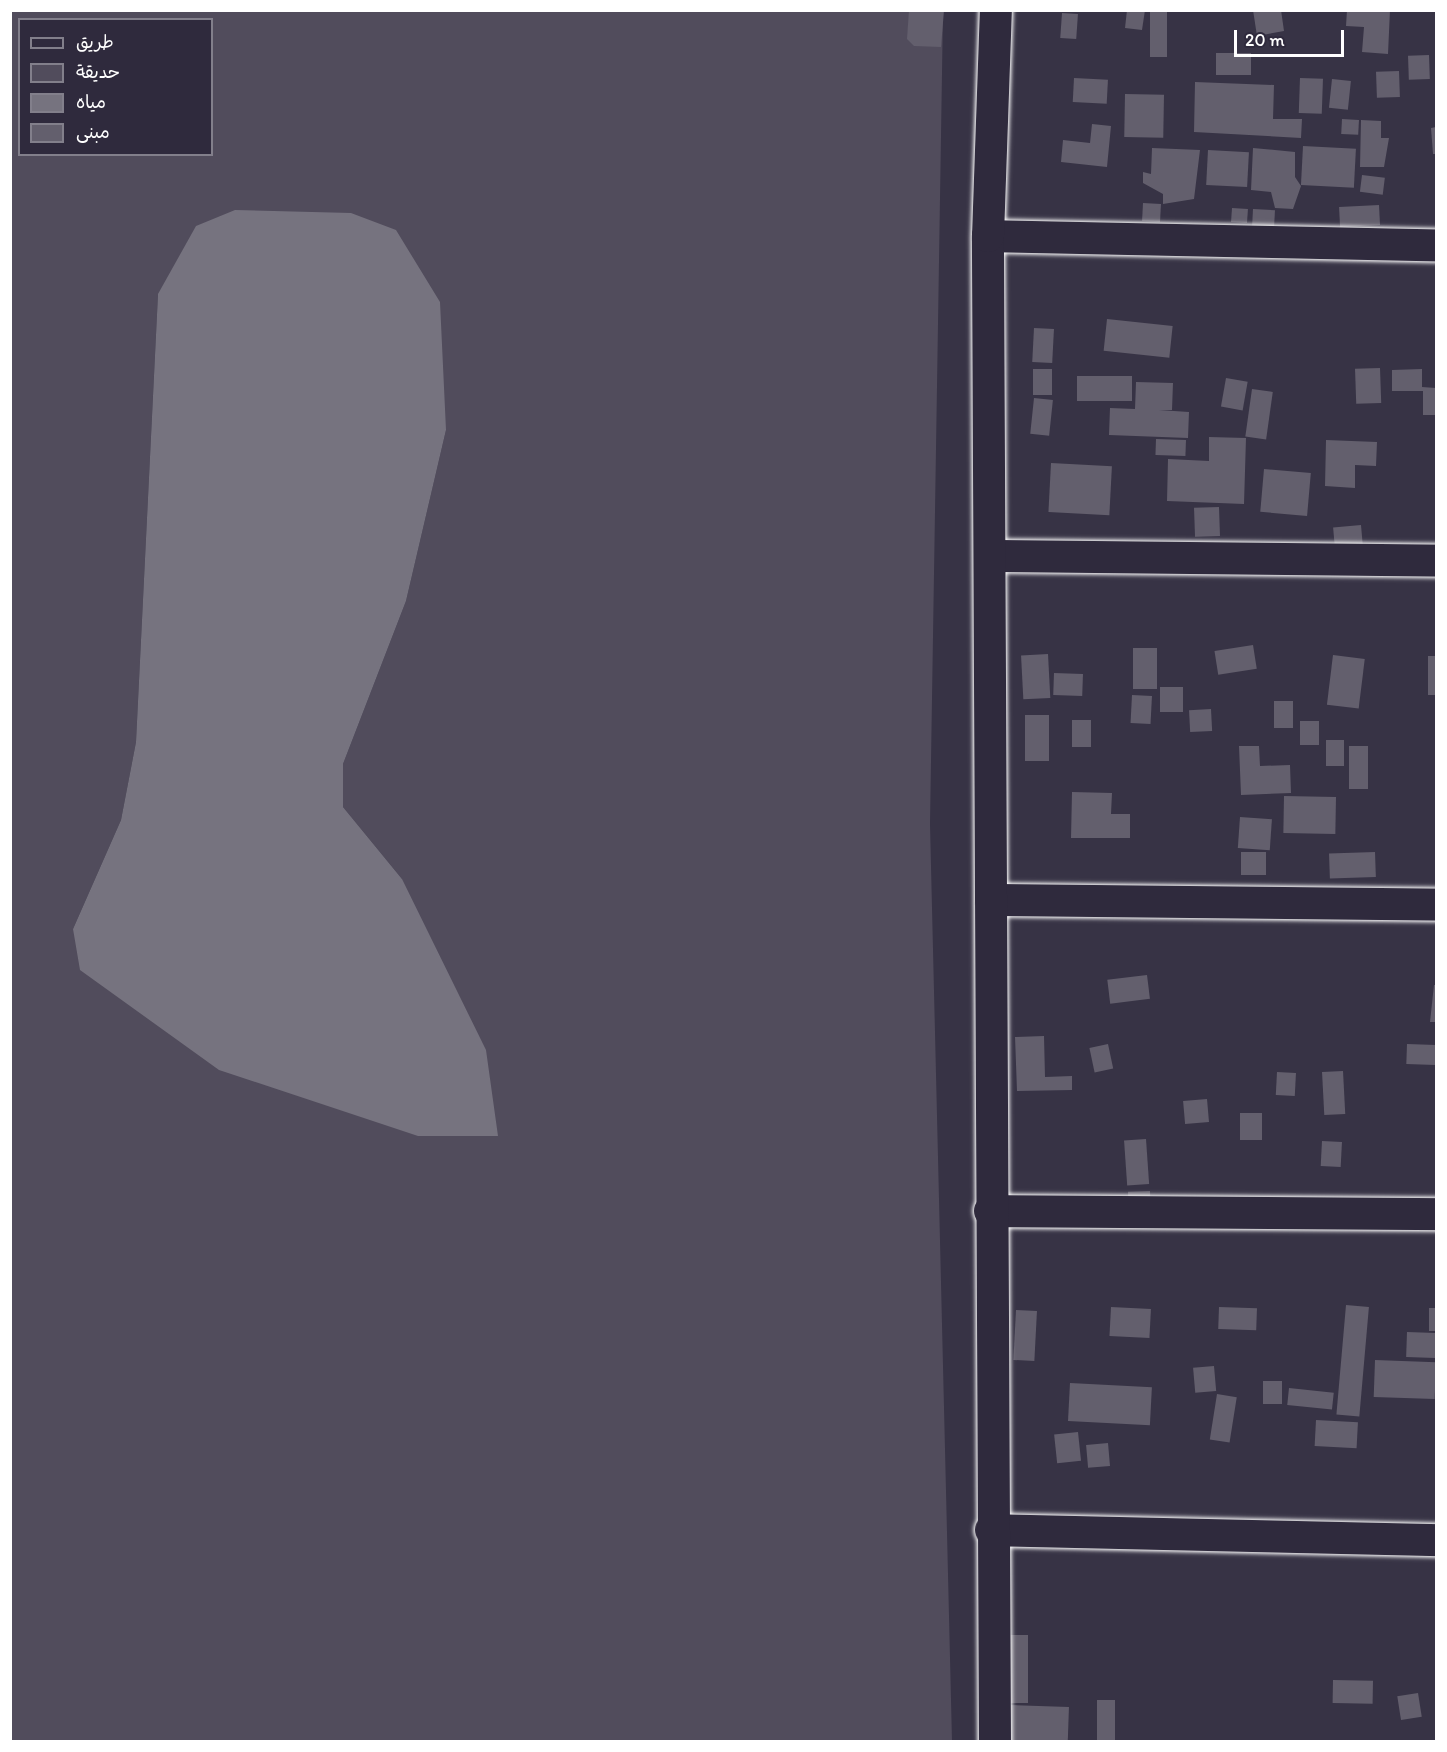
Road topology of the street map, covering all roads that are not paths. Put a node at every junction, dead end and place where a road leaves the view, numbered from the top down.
1 (996, 10) edge
2 (988, 236) junction
3 (1437, 245) edge
4 (991, 556) junction
5 (1437, 561) edge
6 (991, 900) junction
7 (1437, 904) edge
8 (990, 1211) junction
9 (1437, 1214) edge
10 (991, 1530) junction
11 (1437, 1540) edge
12 (995, 1742) edge

1 - 2 street
2 - 3 street
2 - 4 street
4 - 5 street
4 - 6 street
6 - 7 street
6 - 8 street
8 - 9 street
8 - 10 street
10 - 11 street
10 - 12 street

